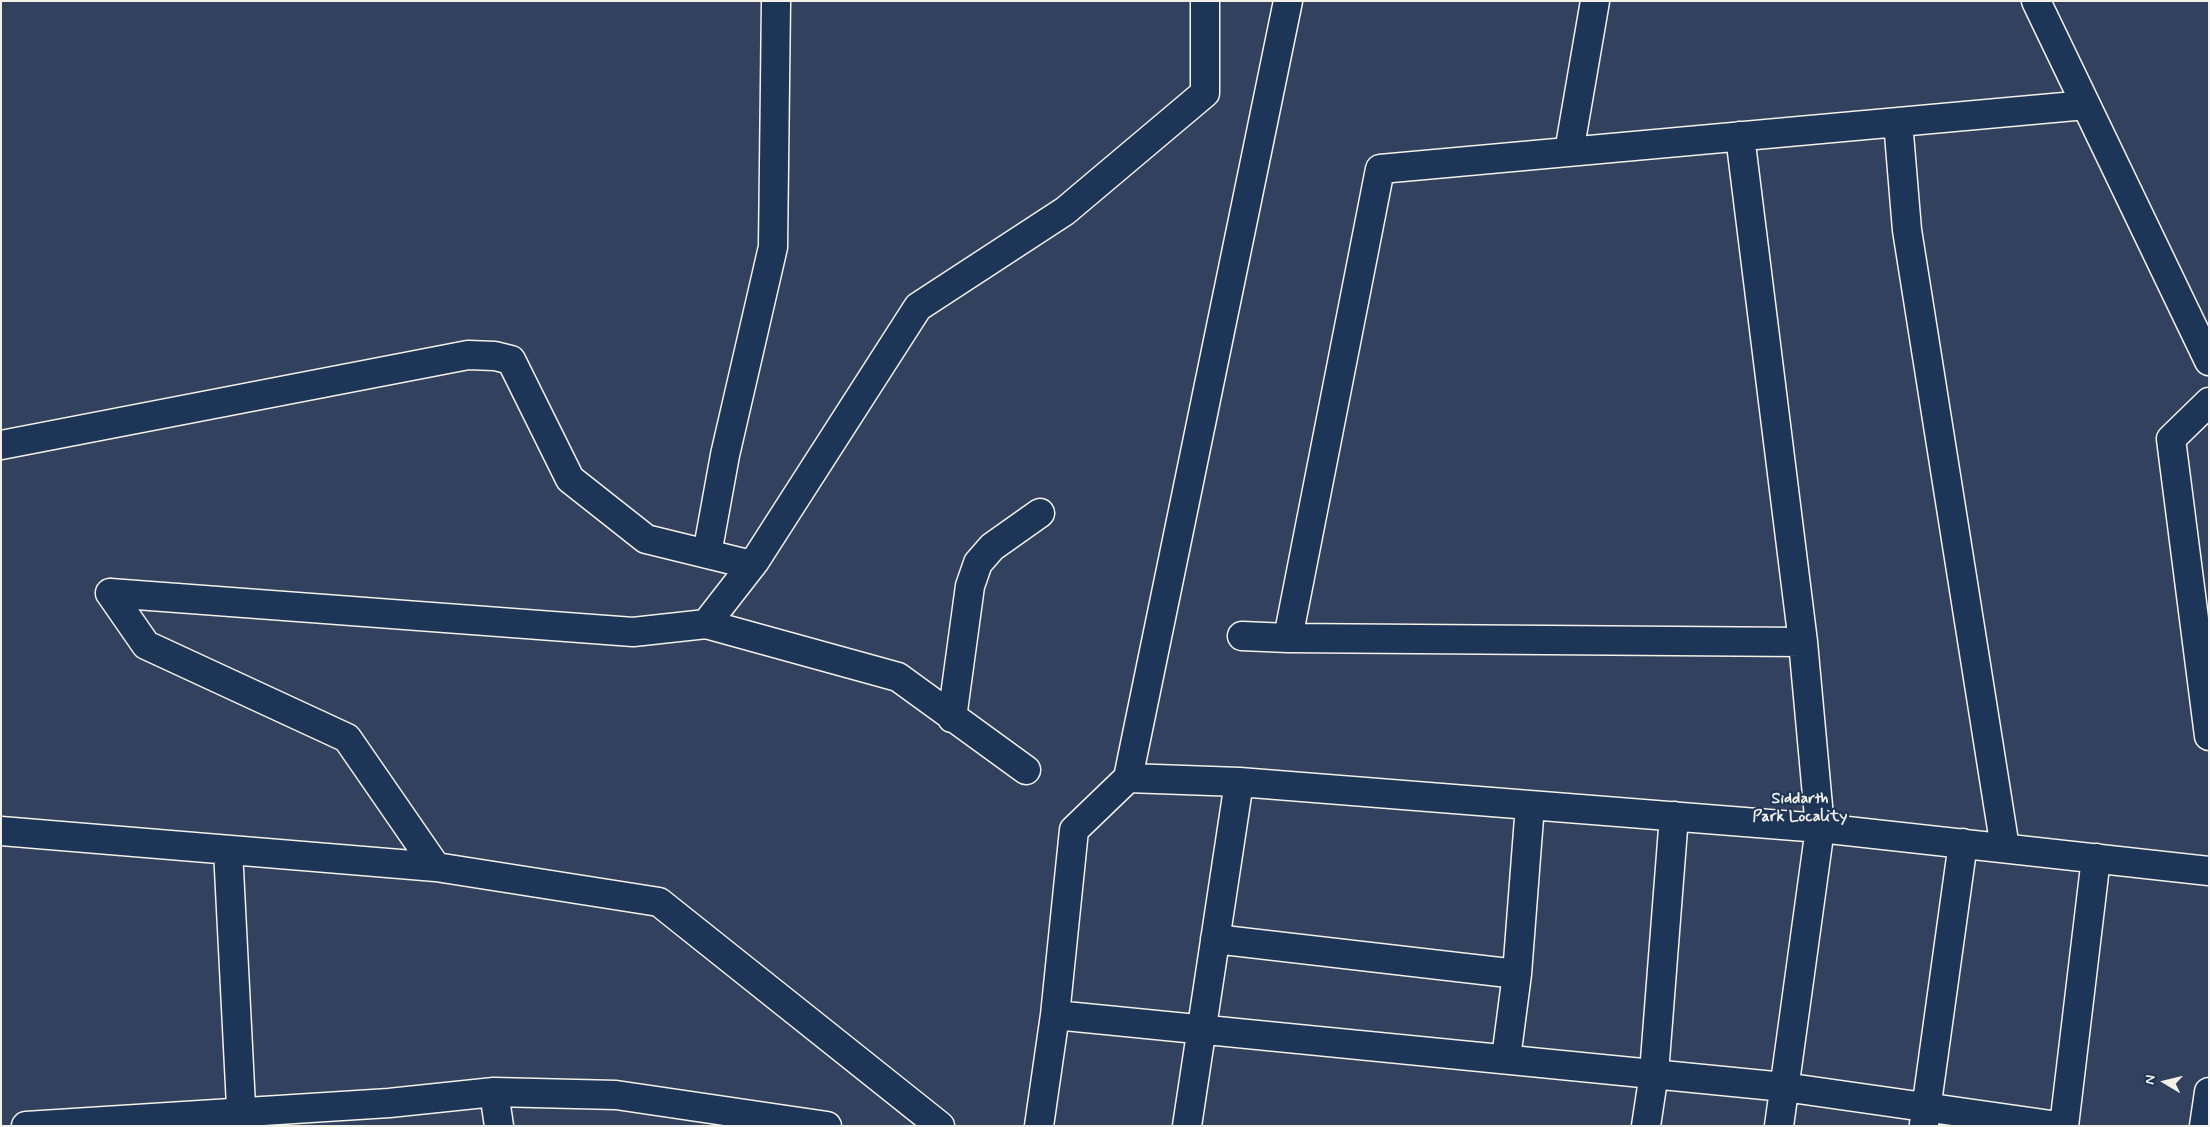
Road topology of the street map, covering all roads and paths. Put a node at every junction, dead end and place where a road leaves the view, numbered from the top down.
1 (776, 1) edge
2 (1205, 1) edge
3 (1288, 1) edge
4 (1595, 1) edge
5 (2036, 1) edge
6 (2086, 105) junction
7 (1898, 122) junction
8 (1740, 136) junction
9 (1569, 152) junction
10 (2209, 361) edge
11 (2209, 402) edge
12 (1, 445) edge
13 (1040, 513) dead end
14 (707, 554) junction
15 (752, 565) junction
16 (706, 624) junction
17 (1242, 636) dead end
18 (1288, 638) junction
19 (1803, 642) junction
20 (952, 718) junction
21 (2209, 736) edge
22 (1026, 770) dead end
23 (1128, 778) junction
24 (1239, 782) junction
25 (1530, 805) junction
26 (1674, 816) junction
27 (1820, 828) junction
28 (1, 831) edge
29 (1962, 843) junction
30 (2006, 848) junction
31 (228, 850) junction
32 (2096, 858) junction
33 (436, 867) junction
34 (2209, 871) edge
35 (1215, 939) junction
36 (1517, 974) junction
37 (1056, 1015) junction
38 (1202, 1029) junction
39 (1506, 1058) junction
40 (1654, 1073) junction
41 (1784, 1087) junction
42 (494, 1092) junction
43 (2209, 1092) edge
44 (1926, 1117) edge
45 (241, 1119) edge
46 (26, 1126) edge
47 (499, 1126) edge
48 (827, 1126) edge
49 (940, 1126) edge
50 (1039, 1126) edge
51 (1187, 1126) edge
52 (1646, 1126) edge
53 (1779, 1126) edge
54 (2058, 1126) edge
55 (2064, 1126) edge
56 (2204, 1126) edge

1 - 14 street
2 - 15 street
3 - 23 street
4 - 9 street
5 - 6 street
6 - 7 street
6 - 10 street
7 - 8 street
7 - 30 street
8 - 9 street
8 - 19 street
9 - 18 street
11 - 21 street
12 - 14 street
13 - 20 street
14 - 15 street
15 - 16 street
16 - 20 street
16 - 33 street
17 - 18 street
18 - 19 street
19 - 27 street
20 - 22 street
23 - 24 street
23 - 37 street
24 - 25 street
24 - 35 street
25 - 26 street
25 - 36 street
26 - 27 street
26 - 40 street
27 - 29 street
27 - 41 street
28 - 31 street
29 - 30 street
29 - 44 street
30 - 32 street
31 - 33 street
31 - 45 street
32 - 34 street
32 - 55 street
33 - 49 street
35 - 36 street
35 - 38 street
36 - 39 street
37 - 38 street
37 - 50 street
38 - 39 street
38 - 51 street
39 - 40 street
40 - 41 street
40 - 52 street
41 - 44 street
41 - 53 street
42 - 45 street
42 - 47 street
42 - 48 street
43 - 56 street
44 - 54 street
45 - 46 street

